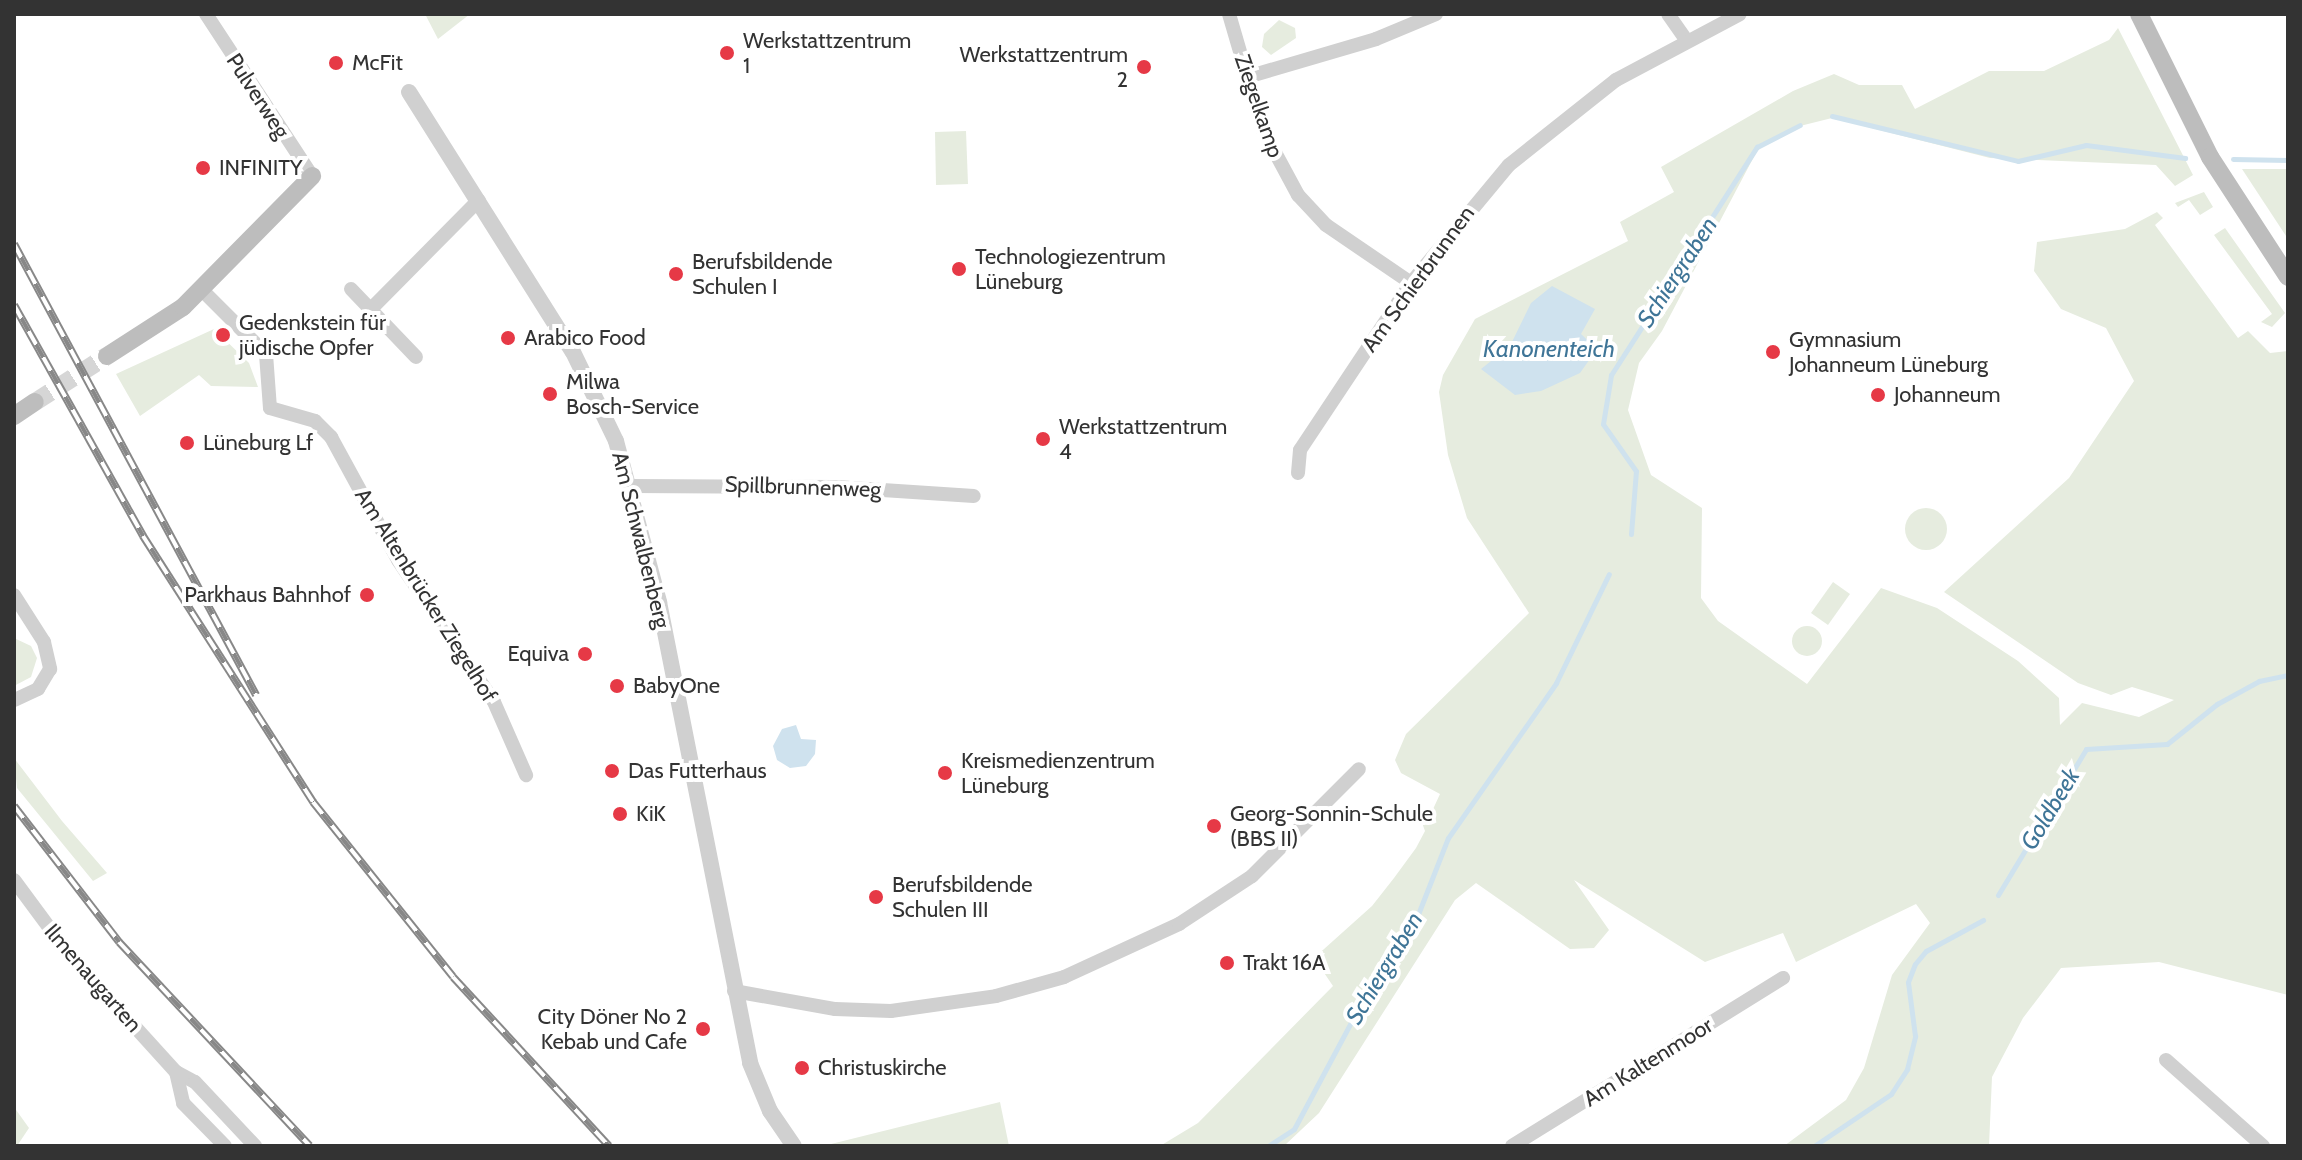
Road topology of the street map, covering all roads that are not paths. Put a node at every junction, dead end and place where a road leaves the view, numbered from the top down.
1 (206, 14) edge
2 (1229, 14) edge
3 (1436, 14) edge
4 (1668, 14) edge
5 (1740, 14) edge
6 (2139, 14) edge
7 (1687, 41) junction
8 (1247, 77) junction
9 (409, 92) dead end
10 (312, 176) joint
11 (479, 200) junction
12 (2288, 277) edge
13 (1411, 283) junction
14 (351, 289) dead end
15 (202, 290) junction
16 (371, 309) junction
17 (107, 356) tunnel mouth
18 (416, 357) dead end
19 (35, 402) tunnel mouth
20 (14, 416) edge
21 (1298, 473) dead end
22 (631, 486) junction
23 (974, 496) dead end
24 (14, 595) edge
25 (14, 700) edge
26 (1359, 769) dead end
27 (526, 775) dead end
28 (14, 880) edge
29 (1783, 978) dead end
30 (734, 991) junction
31 (2166, 1060) dead end
32 (176, 1072) junction
33 (225, 1146) edge
34 (255, 1146) edge
35 (794, 1146) edge
36 (1512, 1146) edge
37 (2263, 1146) edge

1 - 10 street, Pulverweg
2 - 8 street, Ziegelkamp
3 - 8 street
4 - 7 street
5 - 7 street, Am Schierbrunnen
6 - 12 main road
7 - 13 street, Am Schierbrunnen
8 - 13 street, Ziegelkamp
9 - 11 street, Am Schwalbenberg
10 - 15 main road
11 - 16 street
11 - 22 street, Am Schwalbenberg
13 - 21 street, Am Schierbrunnen
14 - 16 street
15 - 17 main road
15 - 27 street, Am Altenbrücker Ziegelhof
16 - 18 street
19 - 20 main road
22 - 23 street, Spillbrunnenweg
22 - 30 street, Am Schwalbenberg
24 - 25 street
26 - 30 street
28 - 32 street, Ilmenaugarten
29 - 36 street, Am Kaltenmoor
30 - 35 street, Am Schwalbenberg
31 - 37 street
32 - 33 street, Ilmenaugarten
32 - 34 street, Ilmenaugarten

